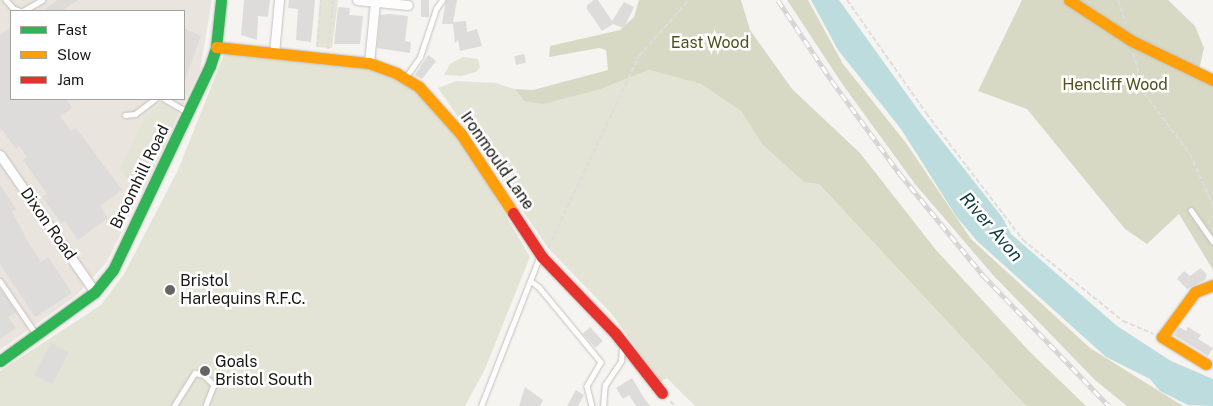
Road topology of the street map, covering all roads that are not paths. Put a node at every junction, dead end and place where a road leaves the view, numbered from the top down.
1 (6, 0) edge
2 (42, 0) edge
3 (221, 0) edge
4 (279, 0) edge
5 (357, 0) edge
6 (442, 0) edge
7 (1069, 0) edge
8 (375, 2) junction
9 (408, 4) dead end
10 (14, 10) edge
11 (24, 10) edge
12 (216, 47) junction
13 (274, 53) junction
14 (369, 63) junction
15 (405, 78) junction
16 (1213, 80) edge
17 (154, 100) edge
18 (167, 100) edge
19 (189, 113) junction
20 (125, 115) dead end
21 (0, 155) edge
22 (1191, 210) dead end
23 (1213, 241) edge
24 (542, 256) junction
25 (0, 281) edge
26 (531, 281) junction
27 (1213, 285) edge
28 (95, 292) junction
29 (36, 335) junction
30 (622, 342) junction
31 (0, 361) edge
32 (1206, 364) dead end
33 (662, 393) dead end
34 (174, 406) edge
35 (206, 406) edge
36 (482, 406) edge
37 (592, 406) edge
38 (603, 406) edge

1 - 10 lane
2 - 11 lane
3 - 12 street, Broomhill Road
4 - 13 street
5 - 8 street
6 - 15 lane
7 - 16 street
8 - 9 street
8 - 14 street
12 - 13 street, Ironmould Lane
12 - 19 street, Broomhill Road
13 - 14 street, Ironmould Lane
14 - 15 street, Ironmould Lane
15 - 24 street, Ironmould Lane
17 - 20 lane
18 - 19 lane
19 - 28 street, Broomhill Road
21 - 28 street, Dixon Road
22 - 23 lane
24 - 26 lane
24 - 30 street, Ironmould Lane
25 - 29 lane
26 - 36 lane
26 - 37 lane
27 - 32 street
28 - 29 street, Broomhill Road
29 - 31 street, Broomhill Road
30 - 33 street, Ironmould Lane
30 - 38 lane
34 - 35 lane

